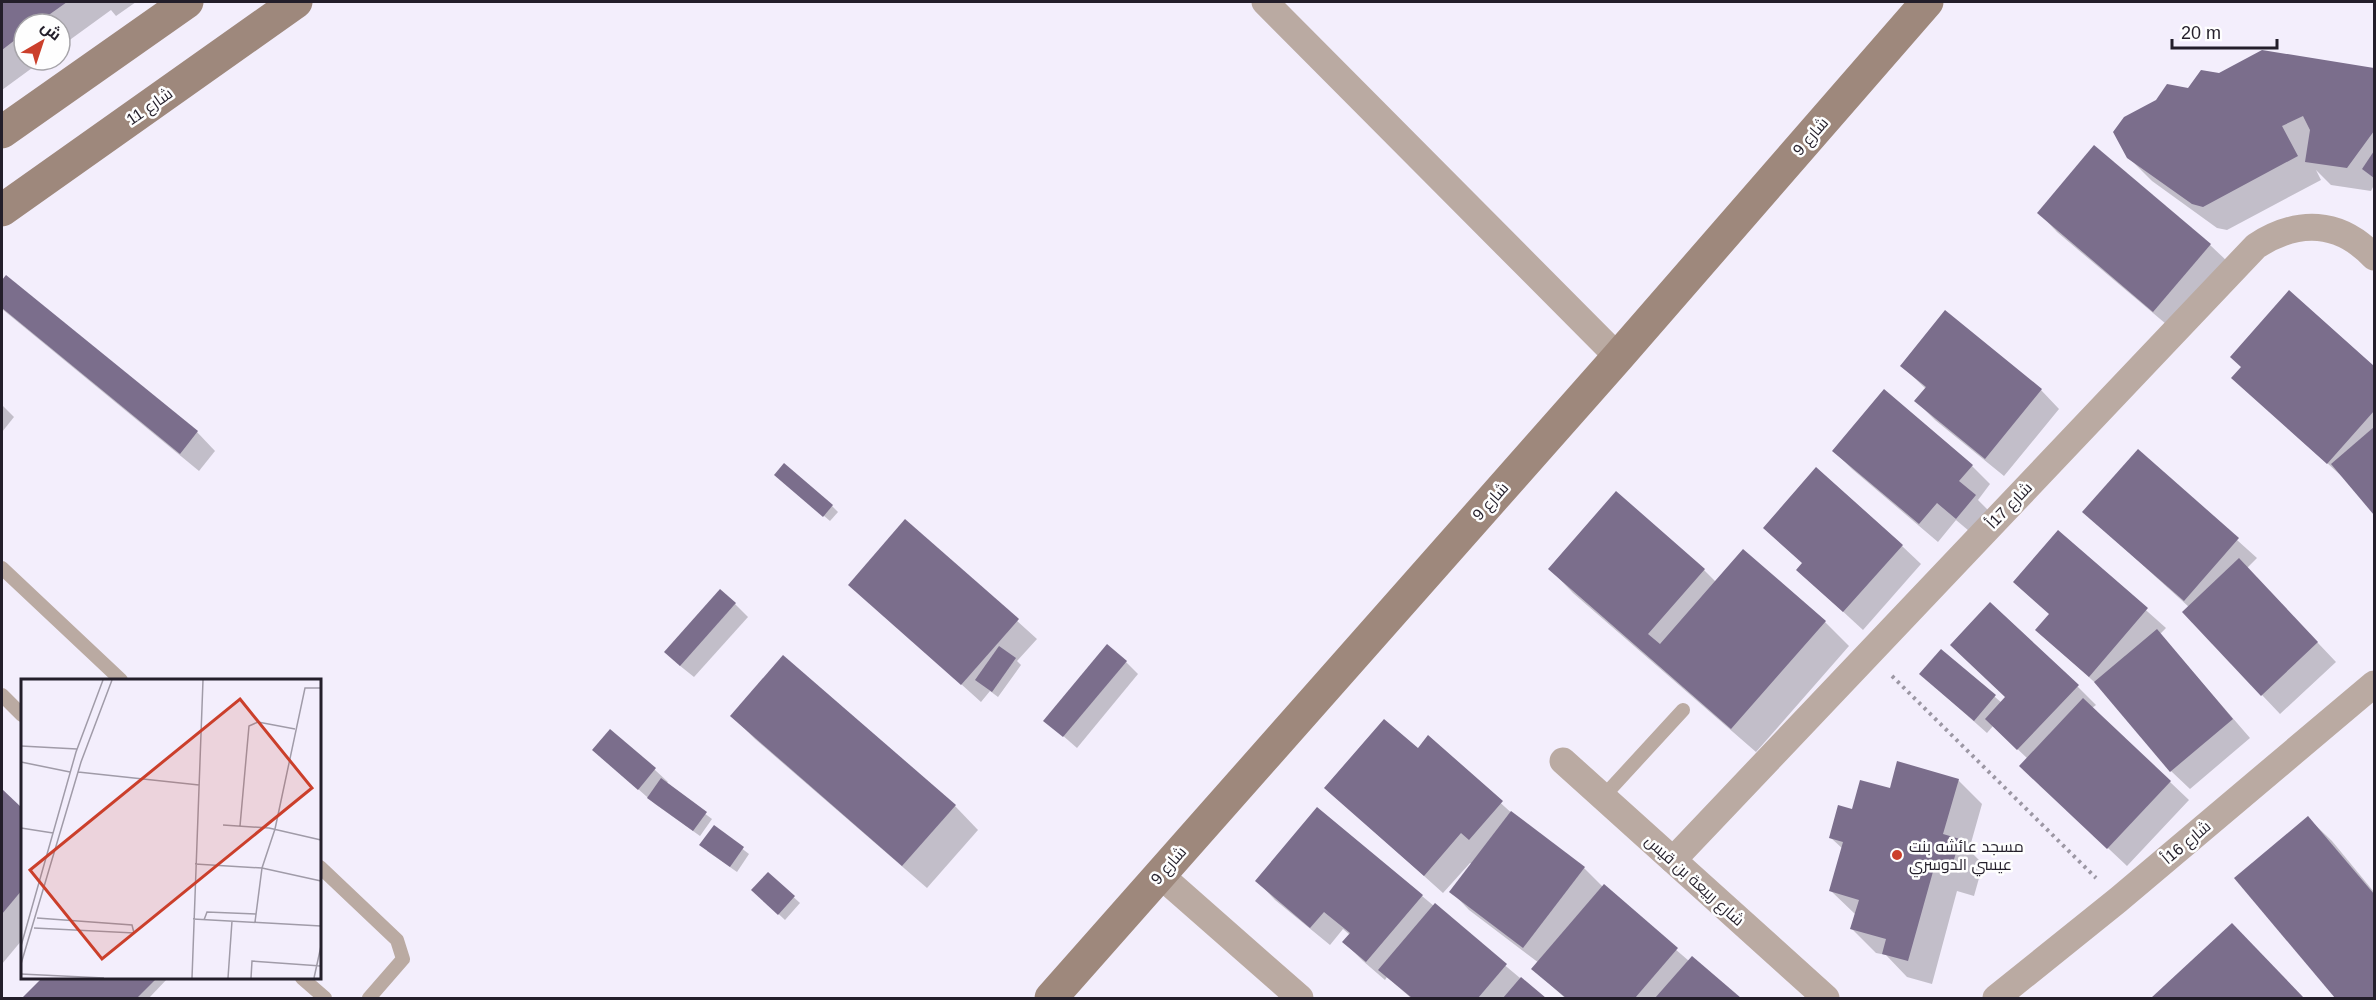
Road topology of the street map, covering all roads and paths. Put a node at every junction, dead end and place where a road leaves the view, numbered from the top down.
1 (187, 2) edge
2 (296, 2) edge
3 (1265, 2) edge
4 (1927, 2) edge
5 (2, 132) edge
6 (2, 210) edge
7 (2374, 257) edge
8 (1618, 357) junction
9 (2, 568) edge
10 (1868, 652) junction
11 (119, 679) edge
12 (2374, 684) edge
13 (2, 695) edge
14 (1683, 710) dead end
15 (21, 714) edge
16 (1563, 761) dead end
17 (1602, 797) junction
18 (1673, 860) junction
19 (321, 868) edge
20 (1159, 874) junction
21 (2118, 900) junction
22 (303, 979) edge
23 (325, 999) edge
24 (369, 999) edge
25 (1051, 999) edge
26 (1300, 999) edge
27 (1826, 999) edge
28 (1996, 999) edge

1 - 5 street
2 - 6 street, شارع 11
3 - 8 street
4 - 8 street, شارع 9
7 - 10 street, شارع 17أ
8 - 20 street, شارع 9
9 - 11 lane
10 - 18 street, شارع 17أ
10 - 21 path
12 - 21 street, شارع 16أ
13 - 15 lane
14 - 17 lane
16 - 17 street, شارع ربيعة بن قيس
17 - 18 street, شارع ربيعة بن قيس
18 - 27 street, شارع ربيعة بن قيس
19 - 24 lane
20 - 25 street, شارع 9
20 - 26 street
21 - 28 street, شارع 16أ
22 - 23 lane

